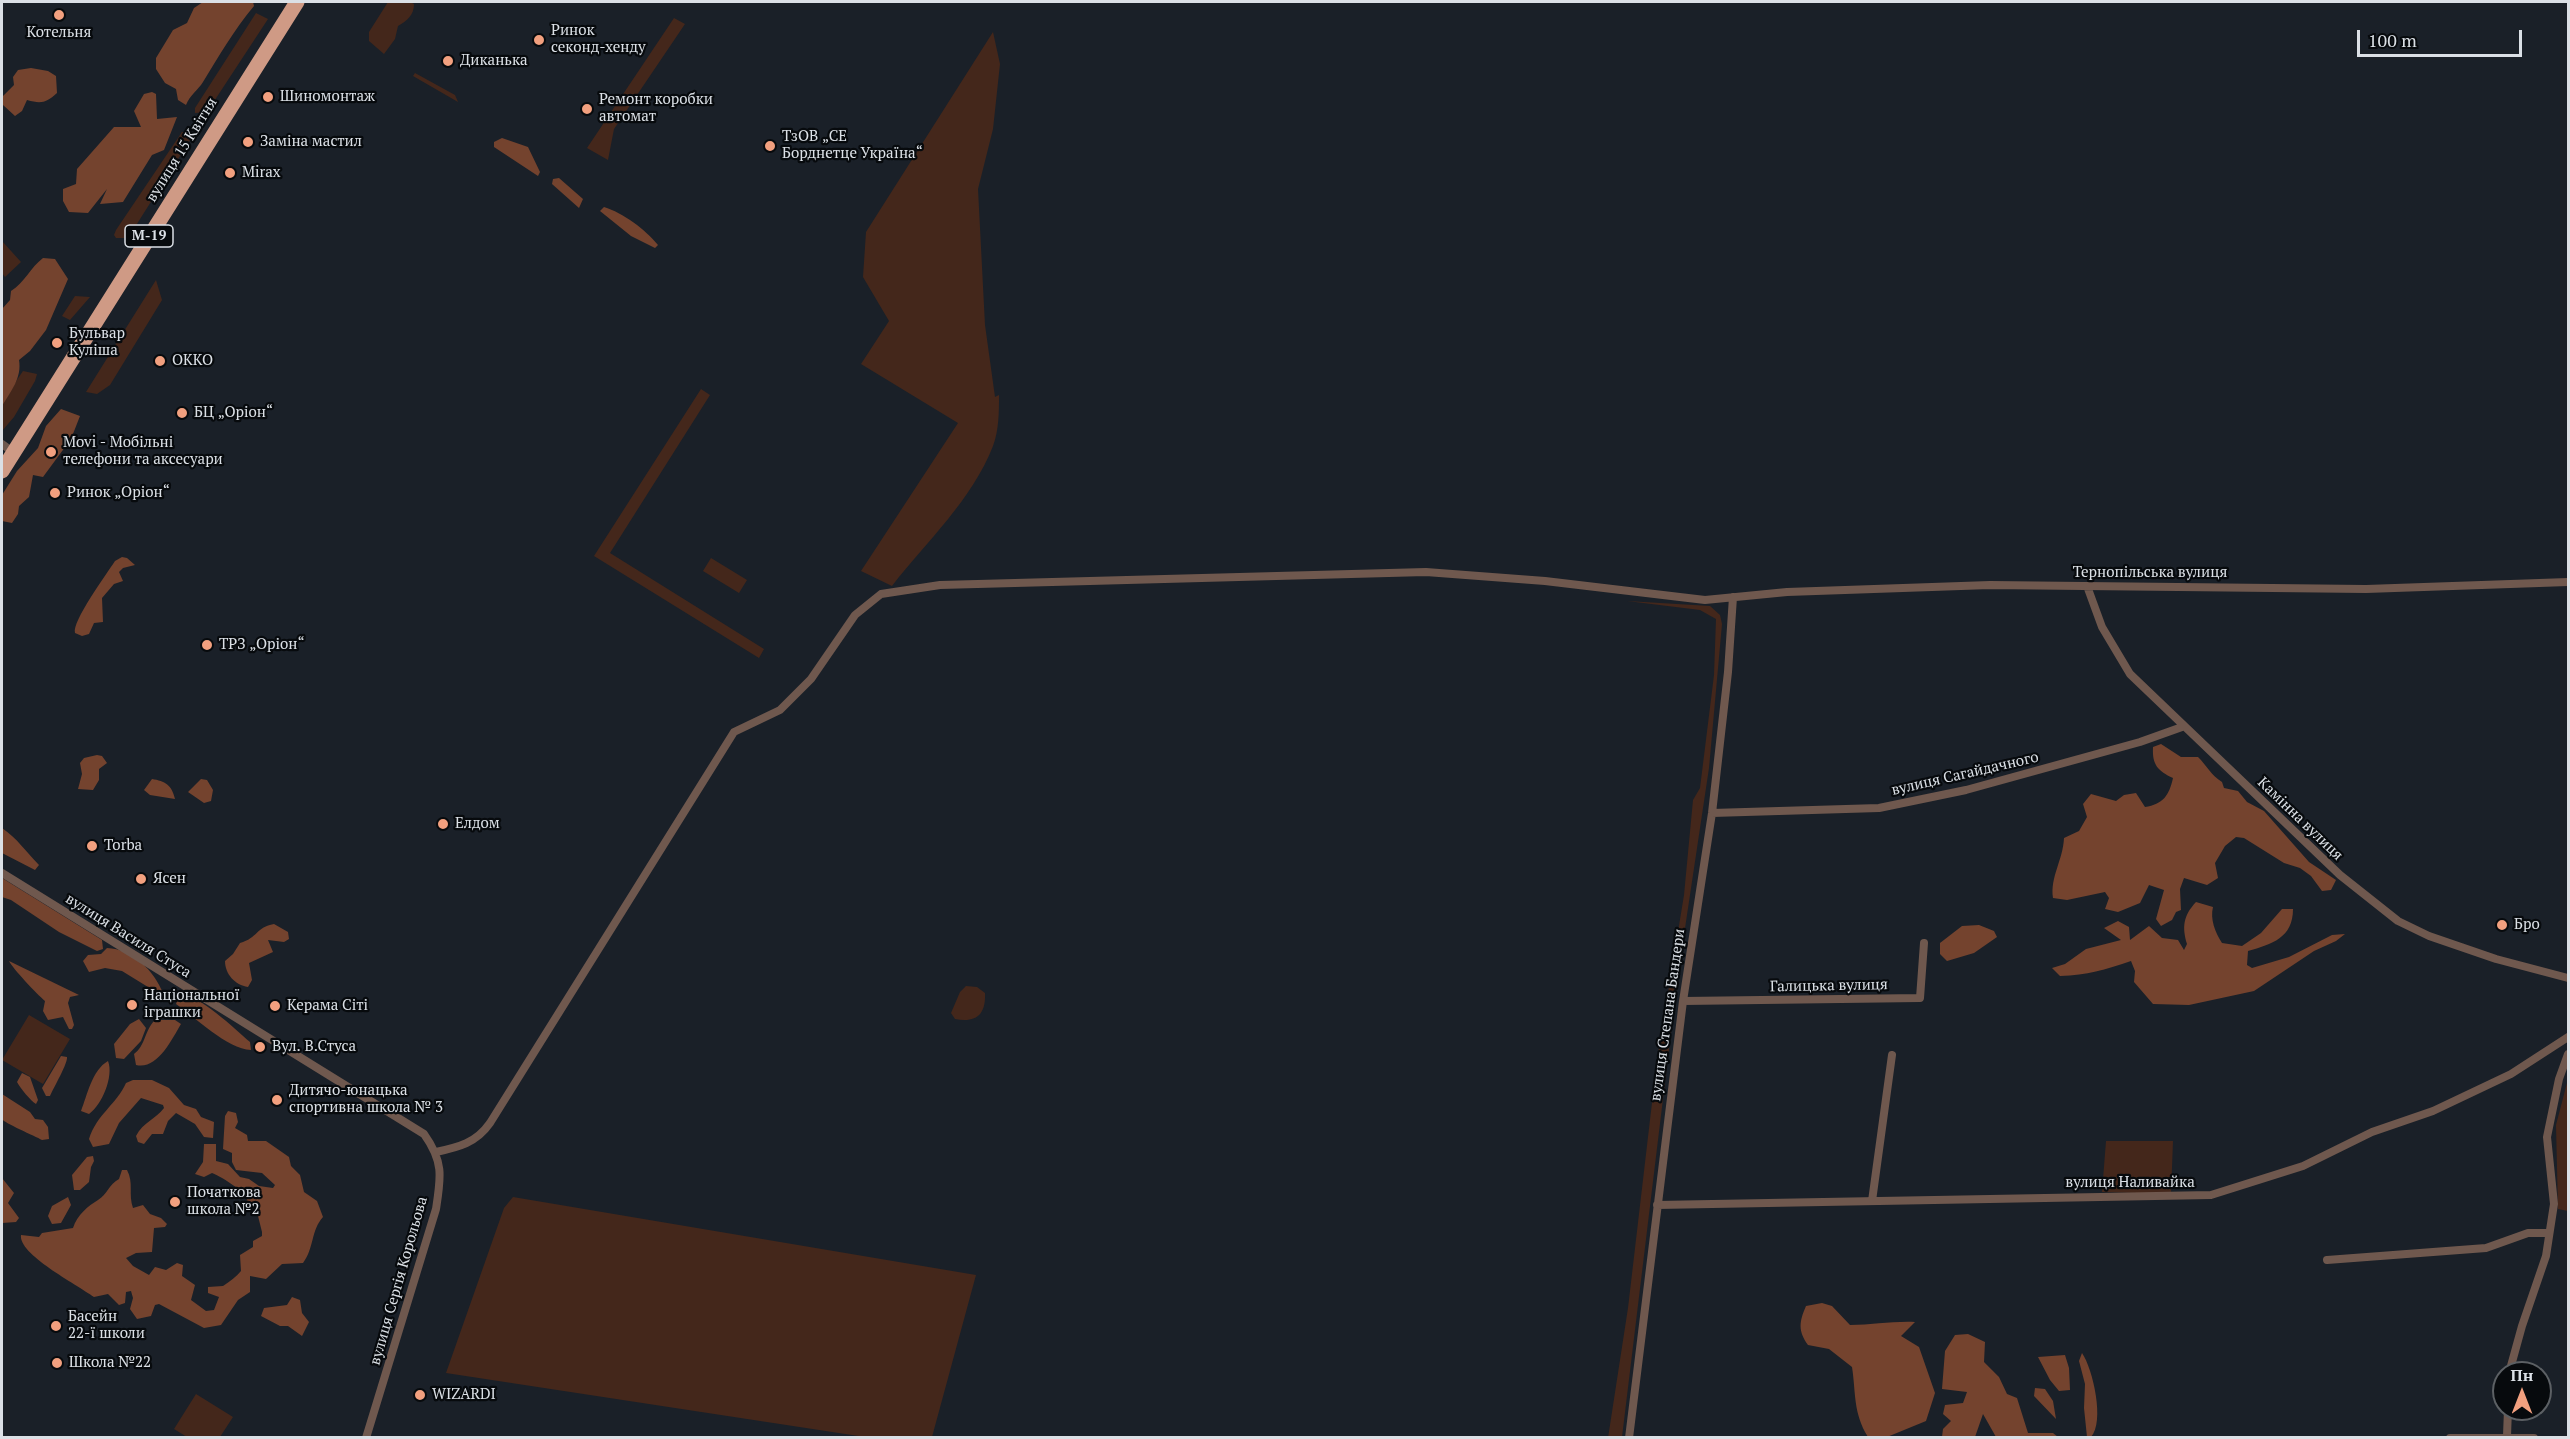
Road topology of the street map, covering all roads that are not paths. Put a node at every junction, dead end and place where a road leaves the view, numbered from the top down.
1 (297, 2) edge
2 (7, 448) edge
3 (2, 471) edge
4 (2568, 582) edge
5 (2086, 586) junction
6 (1733, 597) junction
7 (2182, 727) junction
8 (1712, 813) junction
9 (2, 873) edge
10 (1924, 943) dead end
11 (2568, 978) edge
12 (1683, 1001) junction
13 (2568, 1037) edge
14 (2568, 1054) edge
15 (1892, 1055) dead end
16 (424, 1134) joint
17 (436, 1152) junction
18 (1872, 1201) junction
19 (1657, 1205) junction
20 (2549, 1233) junction
21 (2327, 1260) dead end
22 (2512, 1361) edge
23 (2508, 1421) edge
24 (2507, 1436) edge
25 (366, 1437) edge
26 (1629, 1437) edge
27 (2450, 1437) edge
28 (2534, 1437) edge

1 - 2 highway, вулиця 15 Квітня / М-19
2 - 3 highway, вулиця 15 Квітня / М-19
4 - 5 street, Тернопільська вулиця
5 - 6 street, Тернопільська вулиця
5 - 7 street, Камінна вулиця
6 - 8 street, вулиця Степана Бандери
6 - 17 street, Тернопільська вулиця
7 - 8 street, вулиця Сагайдачного
7 - 11 street, Камінна вулиця
8 - 12 street, вулиця Степана Бандери
9 - 16 street, вулиця Василя Стуса
10 - 12 street, Галицька вулиця
12 - 19 street, вулиця Степана Бандери
13 - 18 street, вулиця Наливайка
14 - 20 street
15 - 18 street
16 - 17 street, вулиця Сергія Корольова
17 - 25 street, вулиця Сергія Корольова
18 - 19 street, вулиця Наливайка
19 - 26 street, вулиця Степана Бандери
20 - 21 street
20 - 22 street
23 - 24 street
24 - 27 street
24 - 28 street

